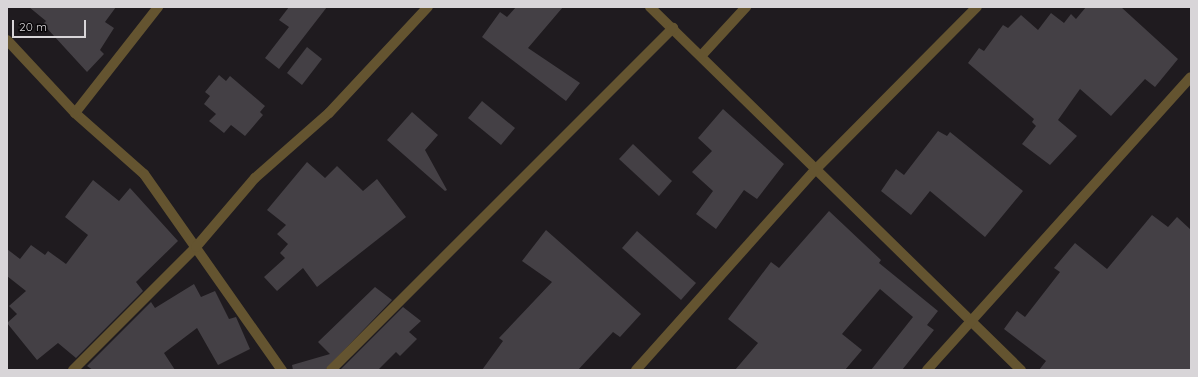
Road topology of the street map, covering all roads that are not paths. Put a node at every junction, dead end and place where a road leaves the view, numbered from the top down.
1 (158, 7) edge
2 (428, 7) edge
3 (650, 7) edge
4 (746, 7) edge
5 (977, 7) edge
6 (673, 28) junction
7 (7, 40) edge
8 (701, 56) junction
9 (1191, 77) edge
10 (75, 113) junction
11 (814, 171) junction
12 (196, 247) junction
13 (970, 322) junction
14 (73, 370) edge
15 (282, 370) edge
16 (331, 370) edge
17 (636, 370) edge
18 (927, 370) edge
19 (1021, 370) edge

1 - 10 street
2 - 12 street
3 - 6 street
4 - 8 street
5 - 11 street
6 - 8 street
6 - 16 street
7 - 10 street
8 - 11 street
9 - 13 street
10 - 12 street
11 - 13 street
11 - 17 street
12 - 14 street
12 - 15 street
13 - 18 street
13 - 19 street

